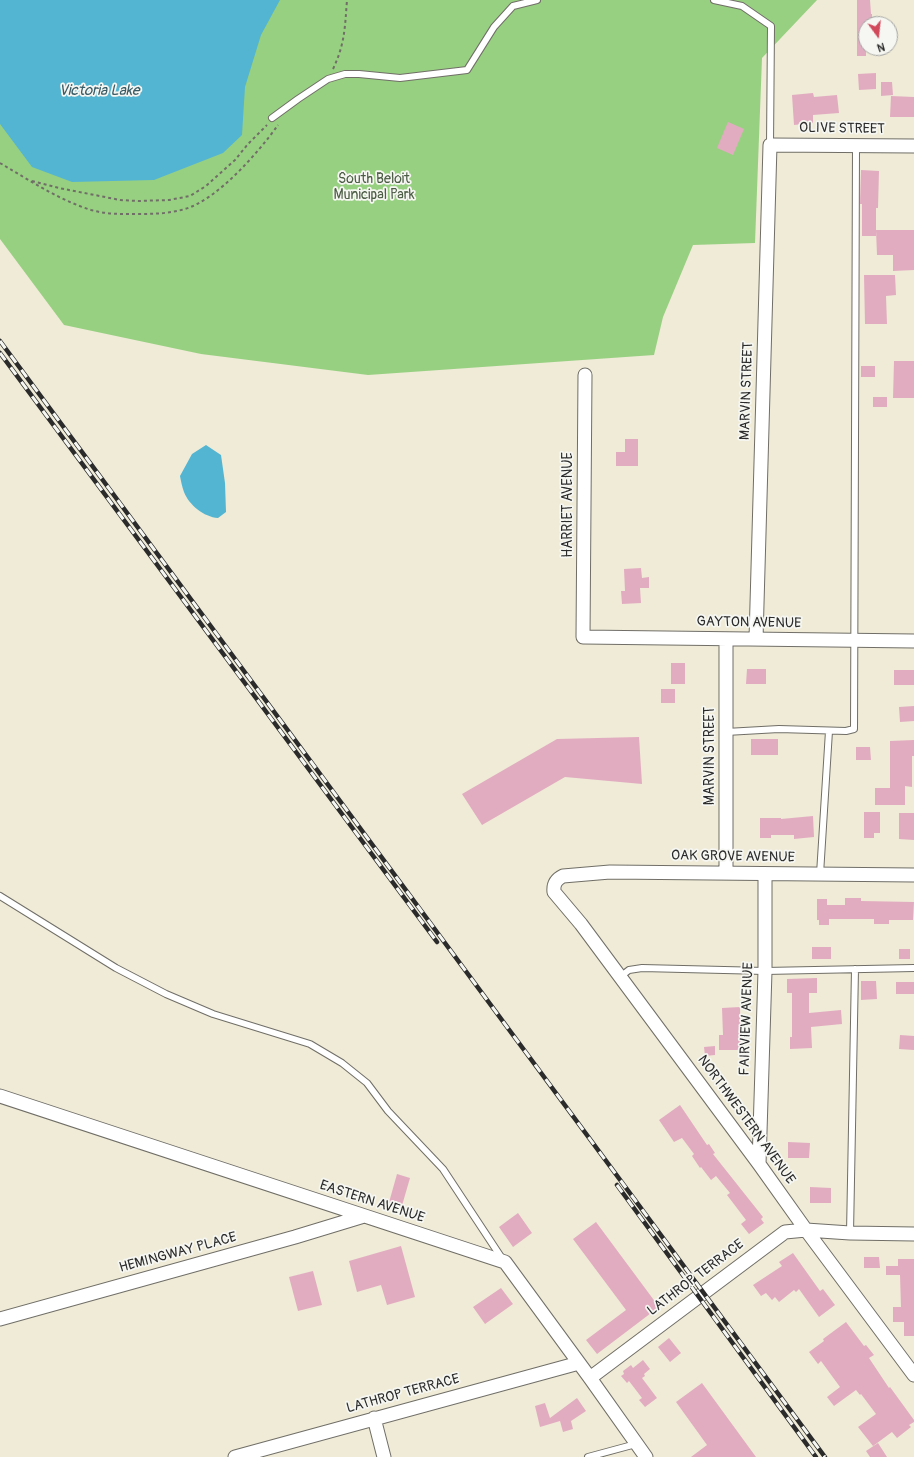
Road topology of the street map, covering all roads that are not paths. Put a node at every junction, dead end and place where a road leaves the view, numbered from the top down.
1 (537, 0) edge
2 (714, 0) edge
3 (272, 118) road end
4 (770, 145) junction
5 (856, 146) junction
6 (914, 146) edge
7 (585, 374) dead end
8 (583, 637) joint
9 (726, 639) junction
10 (756, 639) junction
11 (854, 640) junction
12 (914, 641) edge
13 (828, 731) junction
14 (726, 732) junction
15 (726, 872) junction
16 (766, 874) junction
17 (820, 874) junction
18 (914, 875) edge
19 (554, 884) joint
20 (0, 896) edge
21 (914, 968) edge
22 (855, 969) junction
23 (765, 971) junction
24 (620, 977) junction
25 (0, 1096) edge
26 (759, 1164) junction
27 (364, 1216) junction
28 (806, 1230) junction
29 (850, 1233) junction
30 (914, 1234) edge
31 (505, 1262) junction
32 (0, 1319) edge
33 (579, 1363) junction
34 (914, 1375) edge
35 (590, 1378) junction
36 (374, 1418) junction
37 (636, 1444) junction
38 (235, 1457) edge
39 (384, 1457) edge
40 (588, 1457) edge
41 (646, 1457) edge

1 - 3 lane
2 - 4 lane
4 - 5 street, OLIVE STREET
4 - 10 street, MARVIN STREET
5 - 6 street, OLIVE STREET
5 - 11 lane
7 - 8 street, HARRIET AVENUE
8 - 9 street, GAYTON AVENUE
9 - 10 street, GAYTON AVENUE
9 - 14 street, MARVIN STREET
10 - 11 street, GAYTON AVENUE
11 - 12 street, GAYTON AVENUE
11 - 13 lane
13 - 14 lane
13 - 17 lane
14 - 15 street, MARVIN STREET
15 - 16 street, OAK GROVE AVENUE
15 - 19 street, OAK GROVE AVENUE
16 - 17 street, OAK GROVE AVENUE
16 - 23 street, FAIRVIEW AVENUE
17 - 18 street, OAK GROVE AVENUE
19 - 24 street, NORTHWESTERN AVENUE
20 - 31 lane
21 - 22 lane
22 - 23 lane
22 - 29 lane
23 - 24 lane
23 - 26 street, FAIRVIEW AVENUE
24 - 26 street, NORTHWESTERN AVENUE
25 - 27 street, EASTERN AVENUE
26 - 28 street, NORTHWESTERN AVENUE
27 - 31 street, EASTERN AVENUE
27 - 32 street, HEMINGWAY PLACE
28 - 29 street, LATHROP TERRACE
28 - 34 street, NORTHWESTERN AVENUE
28 - 35 street, LATHROP TERRACE
29 - 30 street, LATHROP TERRACE
31 - 33 street
33 - 35 street
33 - 36 street, LATHROP TERRACE
35 - 37 street
36 - 38 street, LATHROP TERRACE
36 - 39 street
37 - 40 lane
37 - 41 street

